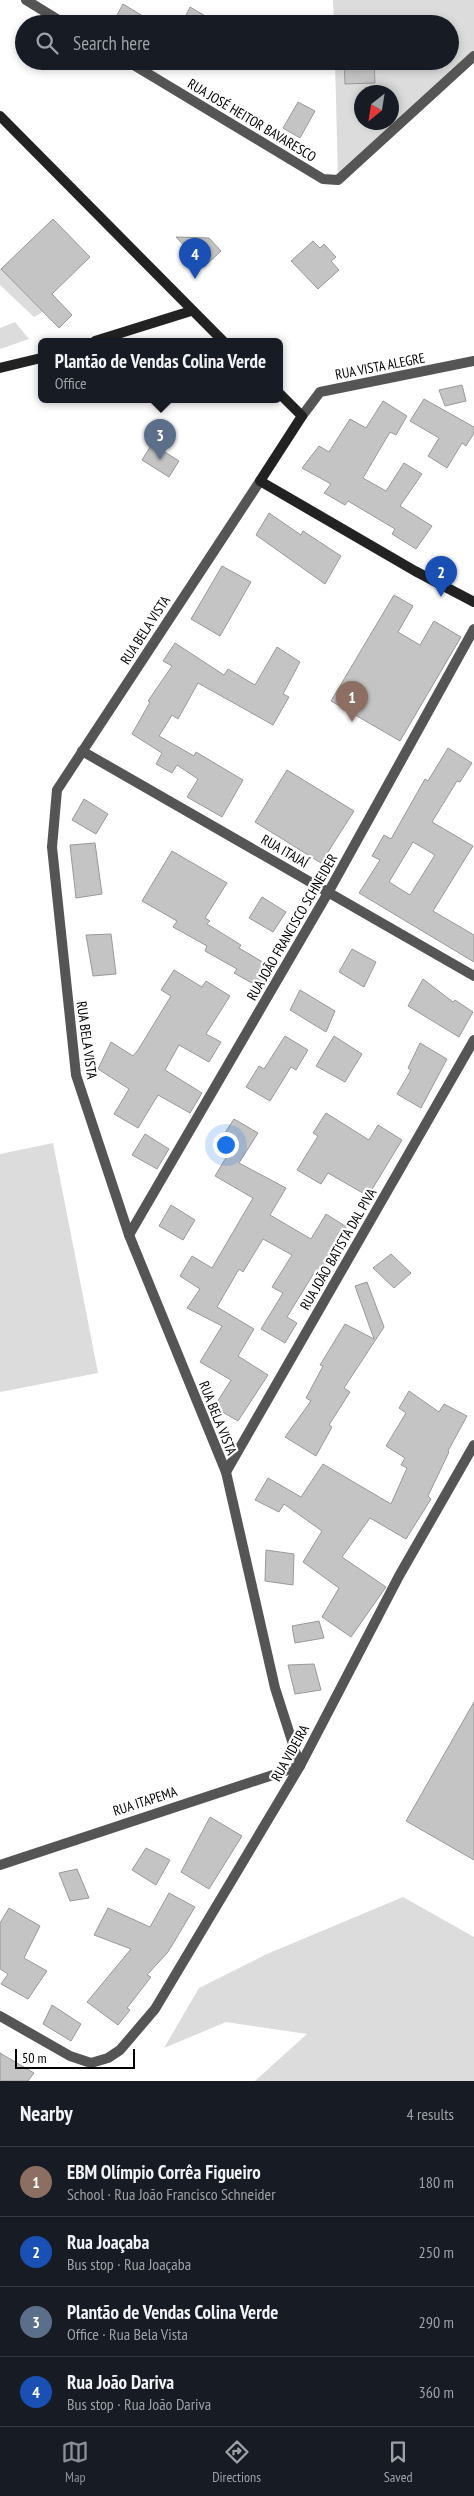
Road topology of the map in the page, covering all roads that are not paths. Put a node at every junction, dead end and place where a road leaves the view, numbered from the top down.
1 (26, 0) edge
2 (50, 15) edge
3 (474, 56) edge
4 (142, 70) edge
5 (459, 70) edge
6 (459, 70) edge
7 (0, 116) edge
8 (191, 311) junction
9 (105, 338) edge
10 (220, 338) edge
11 (38, 359) edge
12 (474, 361) edge
13 (0, 368) edge
14 (283, 397) edge
15 (302, 416) junction
16 (260, 481) junction
17 (474, 602) edge
18 (474, 628) edge
19 (82, 751) junction
20 (329, 892) junction
21 (474, 976) edge
22 (474, 1040) edge
23 (129, 1235) junction
24 (474, 1445) edge
25 (226, 1472) junction
26 (300, 1766) junction
27 (0, 1864) edge
28 (0, 2016) edge

1 - 2 street
3 - 5 street, RUA JOSÉ HEITOR BAVARESCO
4 - 6 street, RUA JOSÉ HEITOR BAVARESCO
7 - 8 street
8 - 9 street
8 - 10 street
11 - 13 street
12 - 15 street, RUA VISTA ALEGRE
14 - 15 street
15 - 16 street, RUA BELA VISTA
16 - 17 street
16 - 19 street, RUA BELA VISTA
18 - 20 street, RUA JOÃO FRANCISCO SCHNEIDER
19 - 20 street, RUA ITAJAÍ
19 - 23 street, RUA BELA VISTA
20 - 21 street, RUA ITAJAÍ
20 - 23 street, RUA JOÃO FRANCISCO SCHNEIDER
22 - 25 street, RUA JOÃO BATISTA DAL PIVA
23 - 25 street, RUA BELA VISTA
24 - 26 street, RUA VIDEIRA
25 - 26 street, RUA BELA VISTA
26 - 27 street, RUA ITAPEMA
26 - 28 street, RUA VIDEIRA

